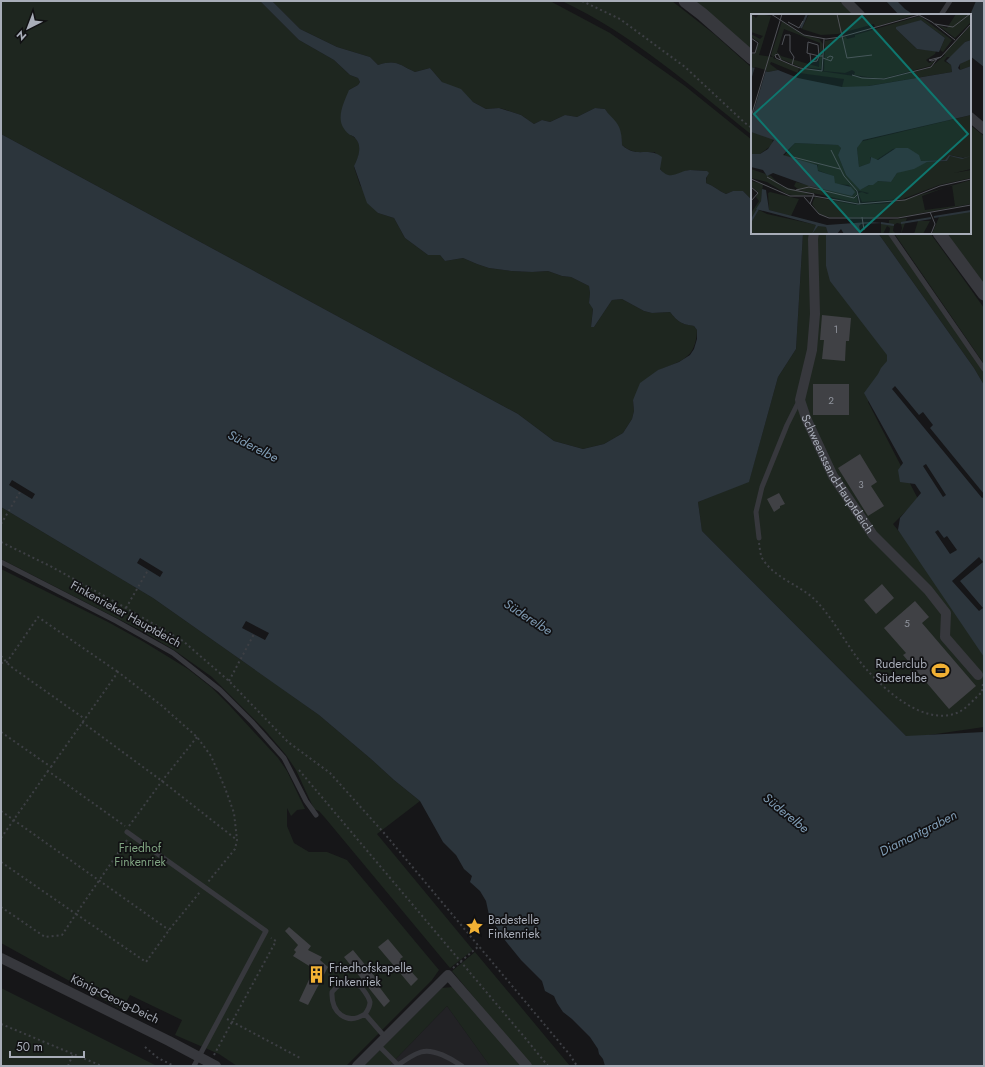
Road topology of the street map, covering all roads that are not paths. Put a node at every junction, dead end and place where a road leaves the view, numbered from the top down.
1 (685, 1) edge
2 (846, 1) edge
3 (950, 1) edge
4 (859, 14) edge
5 (941, 14) edge
6 (751, 57) edge
7 (971, 119) edge
8 (984, 129) edge
9 (814, 234) edge
10 (891, 234) edge
11 (939, 234) edge
12 (984, 294) edge
13 (984, 369) edge
14 (800, 400) junction
15 (758, 538) road end
16 (1, 562) edge
17 (978, 675) road end
18 (316, 815) dead end
19 (127, 832) road end
20 (1, 958) edge
21 (365, 1014) junction
22 (382, 1041) junction
23 (199, 1056) junction
24 (214, 1062) edge
25 (194, 1066) edge
26 (357, 1066) edge
27 (398, 1066) edge
28 (462, 1066) edge
29 (527, 1066) edge

1 - 6 street
2 - 4 street
3 - 5 lane
7 - 8 street
9 - 14 street, Schweenssand-Hauptdeich
10 - 13 lane
11 - 12 street
14 - 15 lane
14 - 17 street, Schweenssand-Hauptdeich
16 - 18 lane, Finkenrieker Hauptdeich
19 - 23 lane
20 - 23 street, König-Georg-Deich
21 - 21 lane
21 - 22 lane
22 - 26 street
22 - 27 lane
22 - 29 street
23 - 24 street, König-Georg-Deich
23 - 25 lane
27 - 28 lane

